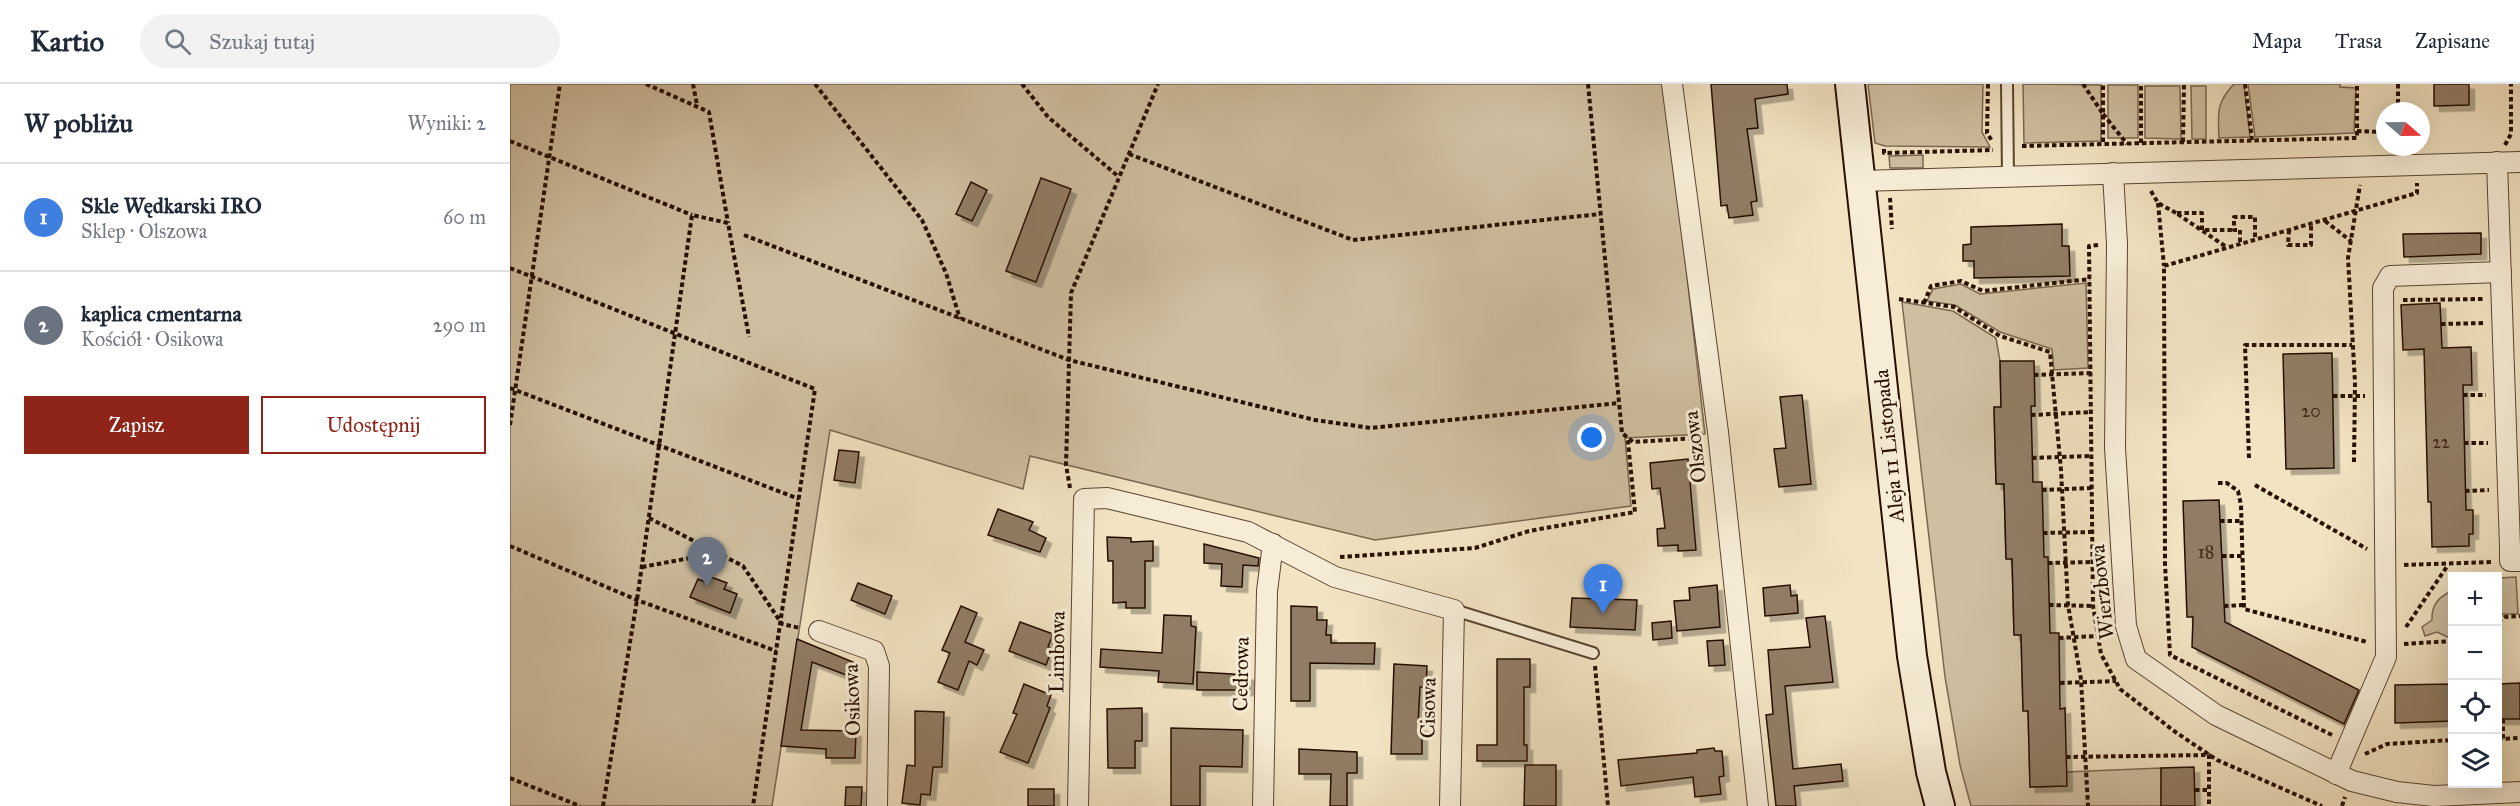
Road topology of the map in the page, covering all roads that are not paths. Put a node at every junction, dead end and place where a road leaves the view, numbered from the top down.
1 (1672, 84) edge
2 (1850, 84) edge
3 (2007, 84) edge
4 (2500, 156) junction
5 (2520, 162) edge
6 (2113, 172) junction
7 (2008, 176) junction
8 (1860, 181) junction
9 (2493, 272) junction
10 (1273, 544) junction
11 (2520, 561) edge
12 (1454, 610) junction
13 (819, 632) road end
14 (1593, 653) road end
15 (2336, 774) junction
16 (2520, 792) edge
17 (877, 806) edge
18 (1078, 806) edge
19 (1263, 806) edge
20 (1450, 806) edge
21 (1758, 806) edge
22 (1941, 806) edge

1 - 21 street, Olszowa
2 - 8 street, Aleja 11 Listopada
3 - 7 lane
4 - 5 street
4 - 6 street
4 - 9 street
6 - 7 street
6 - 15 street, Wierzbowa
7 - 8 street
8 - 22 street, Aleja 11 Listopada
9 - 11 street
9 - 15 street
10 - 12 street
10 - 18 street, Limbowa
10 - 19 street, Cedrowa
12 - 14 lane
12 - 20 street, Cisowa
13 - 17 street, Osikowa
15 - 16 street, Wierzbowa

